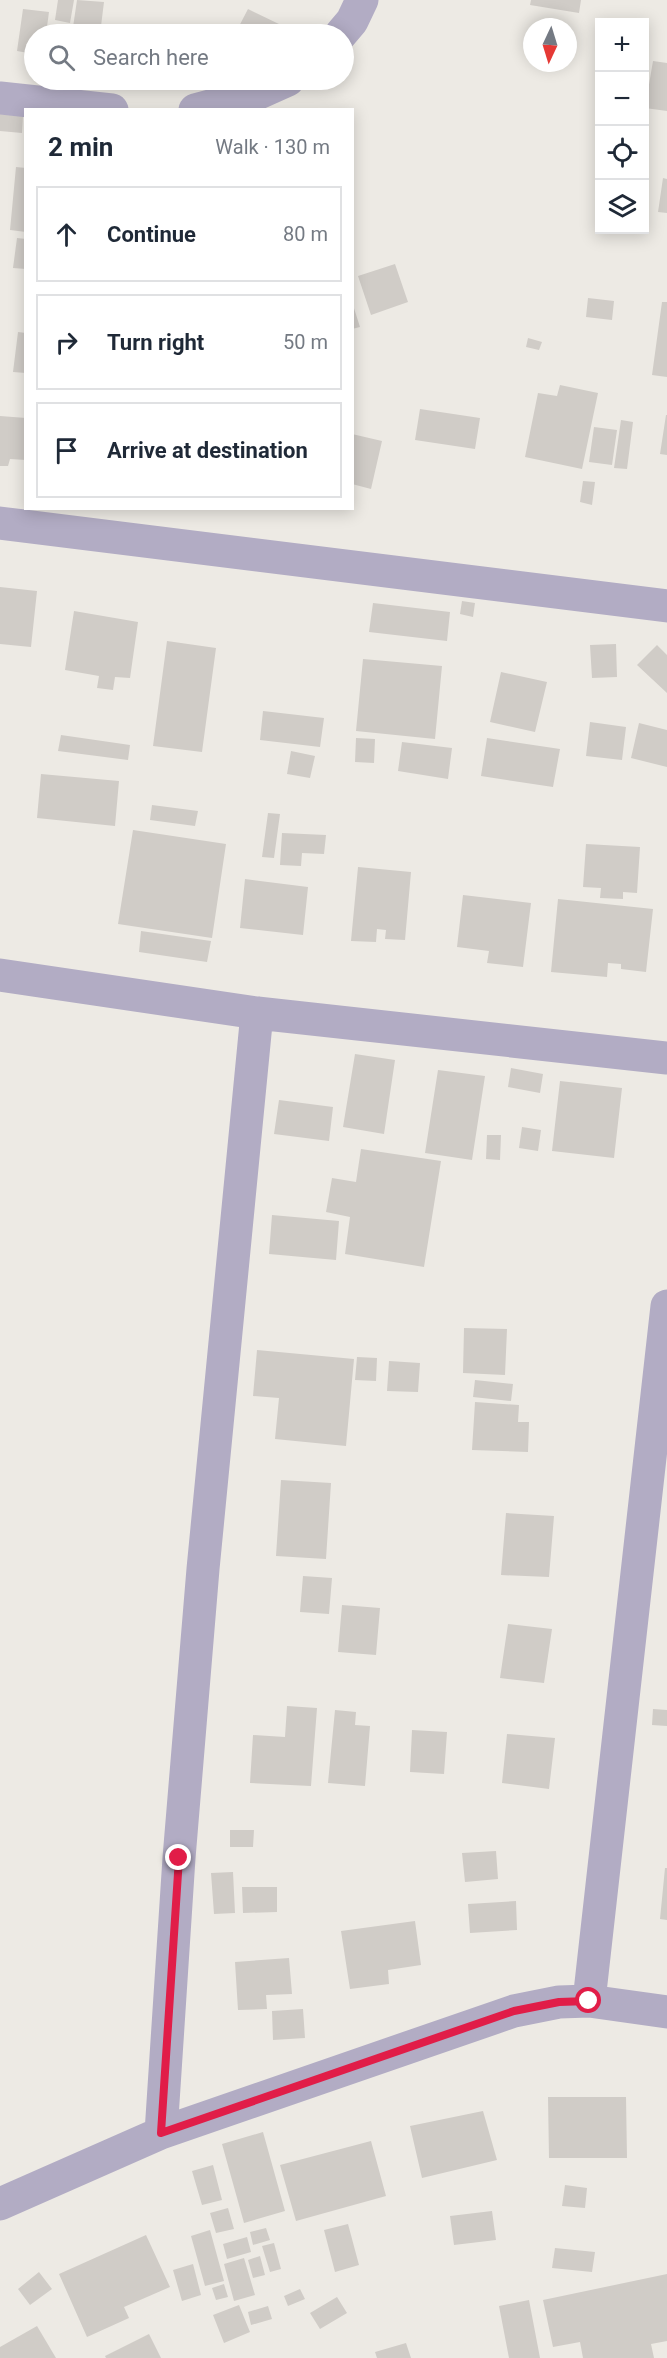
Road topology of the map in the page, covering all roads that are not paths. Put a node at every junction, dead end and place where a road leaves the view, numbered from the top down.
1 (362, 0) edge
2 (349, 24) edge
3 (266, 90) edge
4 (0, 98) edge
5 (93, 108) edge
6 (203, 108) edge
7 (0, 523) edge
8 (667, 606) edge
9 (0, 975) edge
10 (257, 1013) junction
11 (667, 1058) edge
12 (667, 1306) edge
13 (589, 2001) junction
14 (667, 2013) edge
15 (161, 2133) junction
16 (0, 2204) edge

1 - 2 street
3 - 6 street
4 - 5 street
7 - 8 street
9 - 10 street
10 - 11 street
10 - 15 street
12 - 13 street
13 - 14 street
13 - 15 street
15 - 16 street

